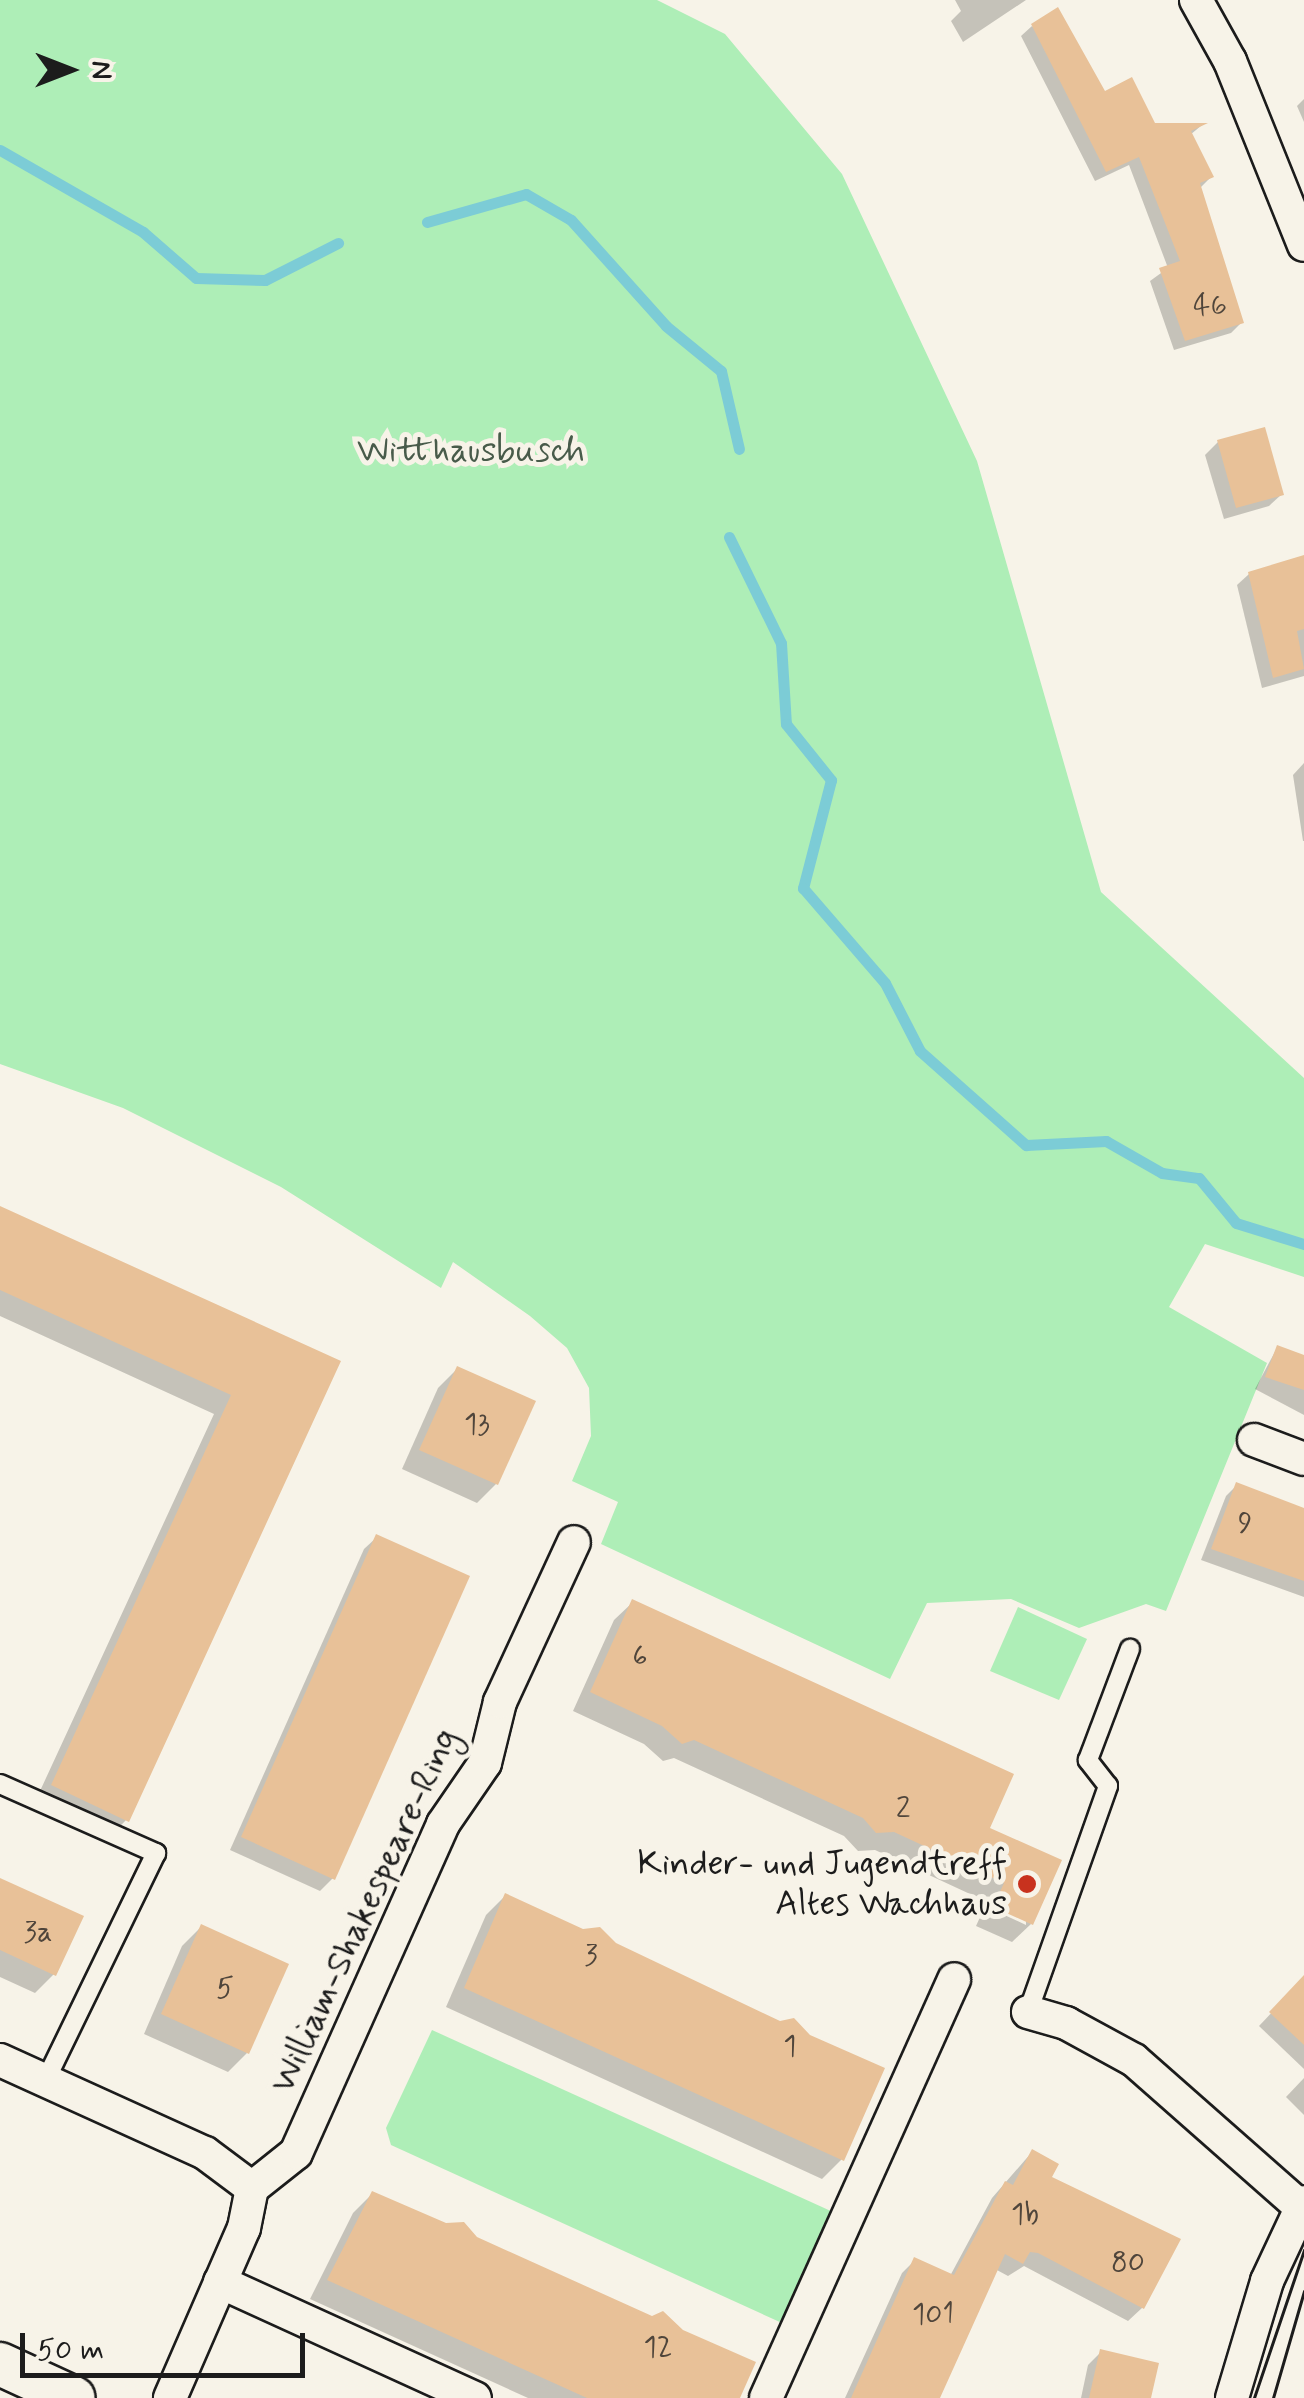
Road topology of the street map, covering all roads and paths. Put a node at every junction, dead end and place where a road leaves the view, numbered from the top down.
1 (1196, 0) edge
2 (1304, 246) edge
3 (1254, 1440) dead end
4 (1304, 1459) edge
5 (574, 1542) dead end
6 (1130, 1648) dead end
7 (0, 1784) edge
8 (954, 1979) dead end
9 (1028, 2012) joint
10 (0, 2060) edge
11 (46, 2080) junction
12 (252, 2188) junction
13 (1303, 2206) edge
14 (220, 2282) junction
15 (0, 2364) edge
16 (74, 2398) edge
17 (170, 2398) edge
18 (475, 2398) edge
19 (766, 2398) edge
20 (1232, 2398) edge

1 - 2 street
3 - 4 street
5 - 12 street, William-Shakespeare-Ring
6 - 9 lane
7 - 11 lane
8 - 19 street
9 - 13 street
10 - 11 street
11 - 12 street
12 - 14 street
13 - 20 street
14 - 17 street
14 - 18 street
15 - 16 street

